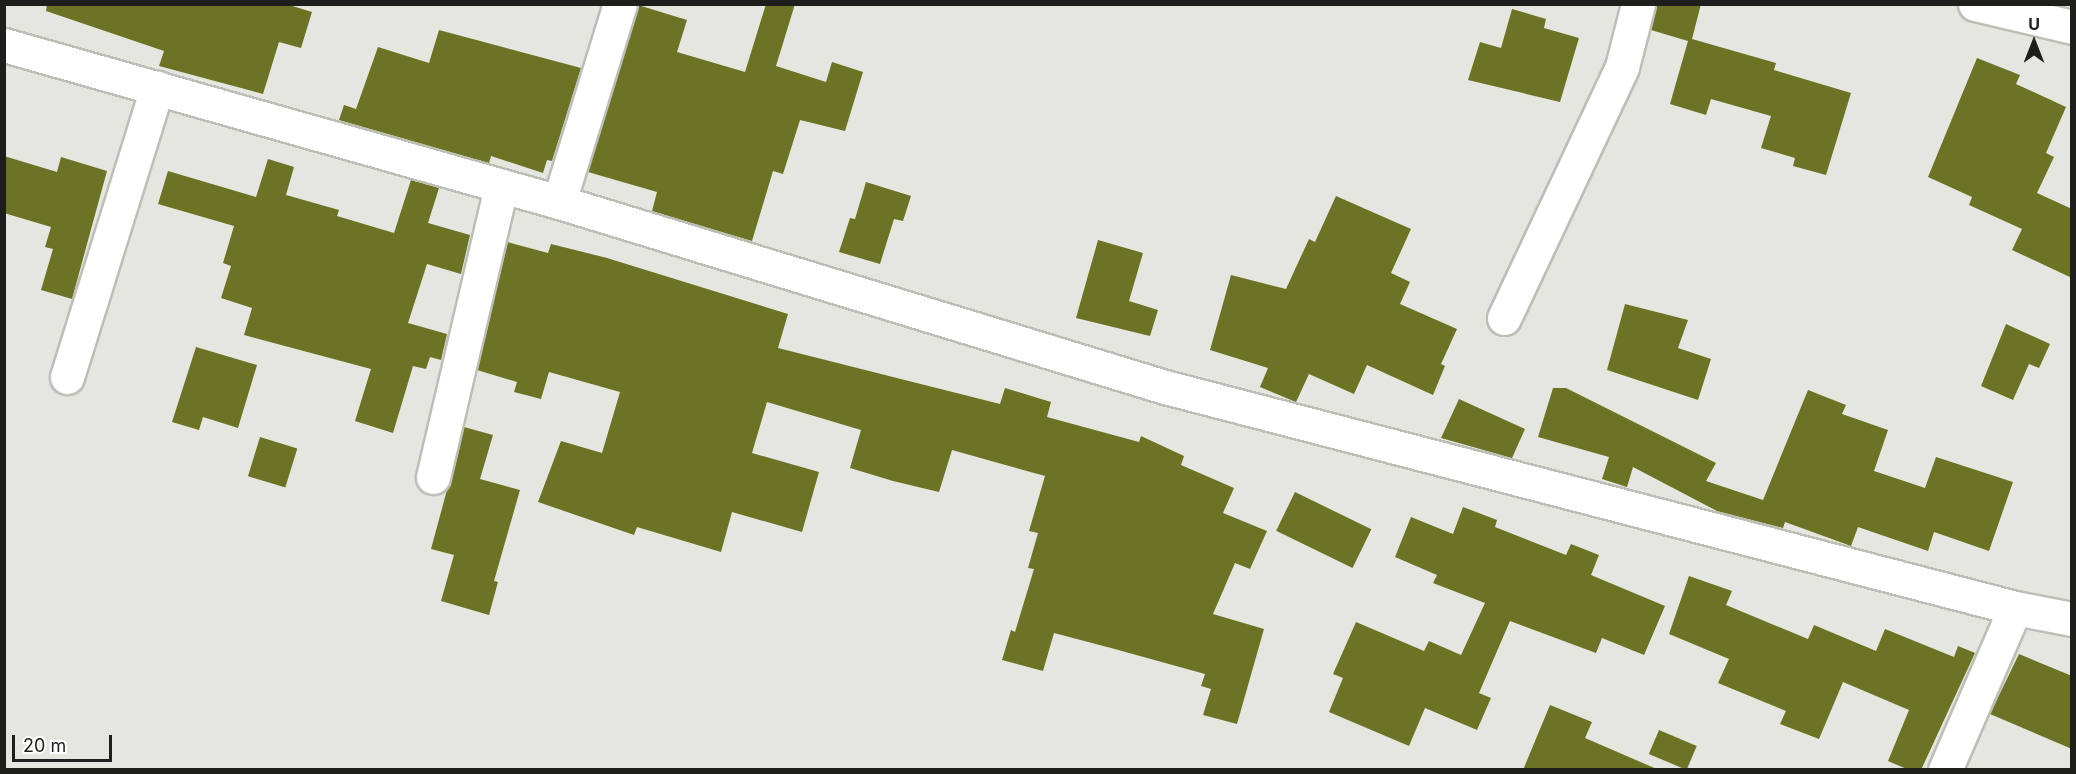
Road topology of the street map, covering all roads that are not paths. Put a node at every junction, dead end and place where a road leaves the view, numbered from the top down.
1 (620, 4) edge
2 (1638, 4) edge
3 (1975, 4) edge
4 (2072, 27) edge
5 (4, 45) edge
6 (157, 88) junction
7 (501, 186) junction
8 (559, 202) junction
9 (1503, 318) dead end
10 (67, 377) dead end
11 (433, 477) dead end
12 (2014, 608) junction
13 (2072, 619) edge
14 (1946, 770) edge

1 - 8 street
2 - 9 street
3 - 4 street
5 - 6 street
6 - 7 street
6 - 10 street
7 - 8 street
7 - 11 street
8 - 12 street
12 - 13 street
12 - 14 street

